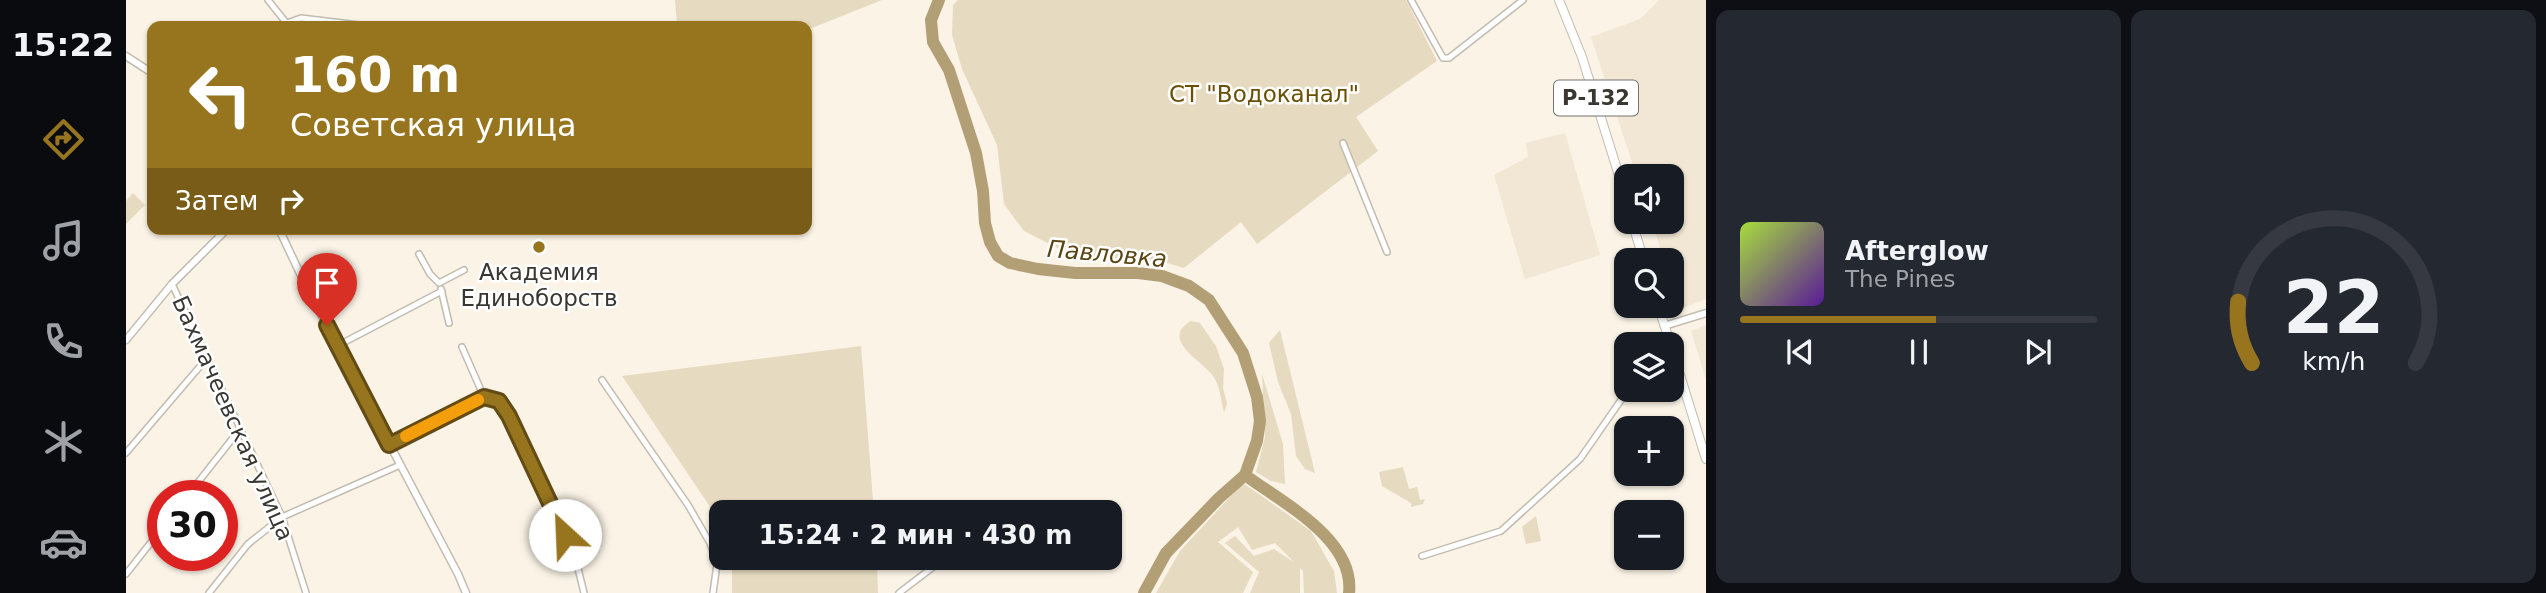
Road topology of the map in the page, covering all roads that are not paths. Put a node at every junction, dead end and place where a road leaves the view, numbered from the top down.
1 (268, 0) edge
2 (1411, 0) edge
3 (1523, 0) edge
4 (1559, 0) edge
5 (285, 21) edge
6 (295, 21) edge
7 (326, 21) edge
8 (126, 56) edge
9 (147, 70) edge
10 (1343, 143) dead end
11 (1615, 164) edge
12 (222, 235) edge
13 (282, 235) edge
14 (1387, 252) dead end
15 (419, 254) dead end
16 (464, 270) dead end
17 (439, 283) junction
18 (172, 284) junction
19 (442, 291) junction
20 (1706, 313) edge
21 (1662, 318) edge
22 (449, 323) dead end
23 (1664, 326) junction
24 (1666, 332) edge
25 (126, 340) edge
26 (337, 346) junction
27 (462, 347) dead end
28 (208, 357) junction
29 (602, 380) dead end
30 (1684, 394) edge
31 (484, 397) junction
32 (1620, 402) edge
33 (240, 429) junction
34 (389, 445) junction
35 (126, 453) edge
36 (1706, 458) edge
37 (400, 465) junction
38 (200, 480) edge
39 (282, 517) junction
40 (147, 547) edge
41 (1422, 555) dead end
42 (930, 570) edge
43 (126, 574) edge
44 (209, 593) edge
45 (306, 593) edge
46 (466, 593) edge
47 (584, 593) edge
48 (713, 593) edge
49 (900, 593) edge

1 - 5 street
2 - 3 street
4 - 11 main road, Р-132
6 - 7 street
8 - 9 street
10 - 14 street
12 - 18 street
13 - 26 street
15 - 17 street
16 - 17 street
17 - 19 street
18 - 25 street
18 - 28 street, Бахмачеевская улица
19 - 22 street
19 - 26 street
20 - 23 street
21 - 23 main road
23 - 24 main road
26 - 34 street
27 - 31 street
28 - 33 street, Бахмачеевская улица
28 - 35 street
29 - 48 street
30 - 36 main road
31 - 34 street
31 - 47 street
32 - 41 street
33 - 38 street
33 - 39 street, Бахмачеевская улица
34 - 37 street
37 - 39 street
37 - 46 street
39 - 44 street
39 - 45 street, Бахмачеевская улица
40 - 43 street
42 - 49 street

